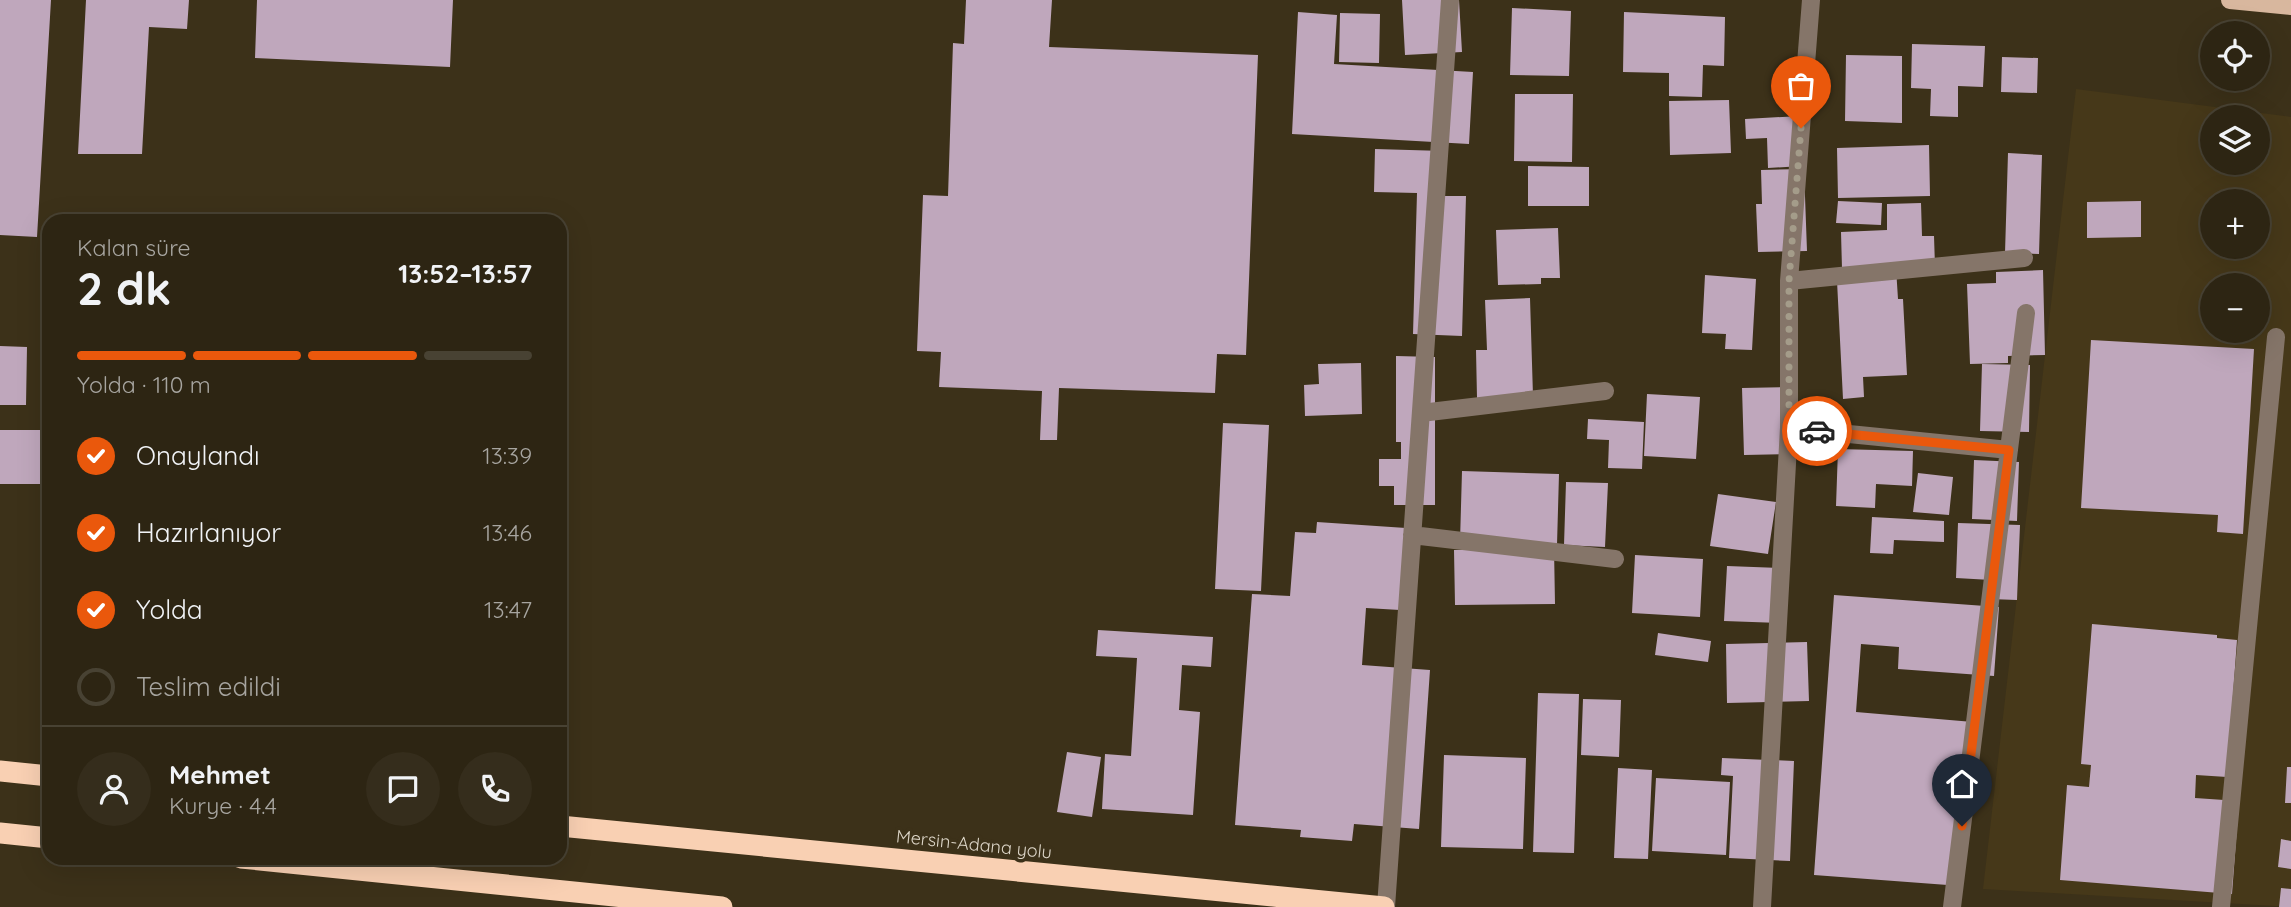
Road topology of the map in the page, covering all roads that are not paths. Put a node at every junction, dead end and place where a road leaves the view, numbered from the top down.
1 (1450, 0) edge
2 (1811, 0) edge
3 (2230, 0) edge
4 (2291, 6) edge
5 (2024, 258) dead end
6 (1789, 281) junction
7 (2026, 313) dead end
8 (2276, 337) dead end
9 (1605, 391) dead end
10 (1421, 413) junction
11 (1789, 428) junction
12 (2009, 450) junction
13 (1412, 535) junction
14 (1615, 559) dead end
15 (0, 771) edge
16 (42, 775) edge
17 (567, 827) edge
18 (7, 835) edge
19 (42, 838) edge
20 (310, 865) edge
21 (722, 907) edge
22 (1385, 907) edge
23 (1762, 907) edge
24 (1952, 907) edge
25 (2221, 907) edge

1 - 10 street
2 - 6 street
3 - 4 main road
5 - 6 street
6 - 11 street
7 - 12 street
8 - 25 street
9 - 10 street
10 - 13 street
11 - 12 street
11 - 23 street
12 - 24 street
13 - 14 street
13 - 22 street
15 - 16 highway
17 - 22 highway, Mersin-Adana yolu
18 - 19 highway
20 - 21 highway

